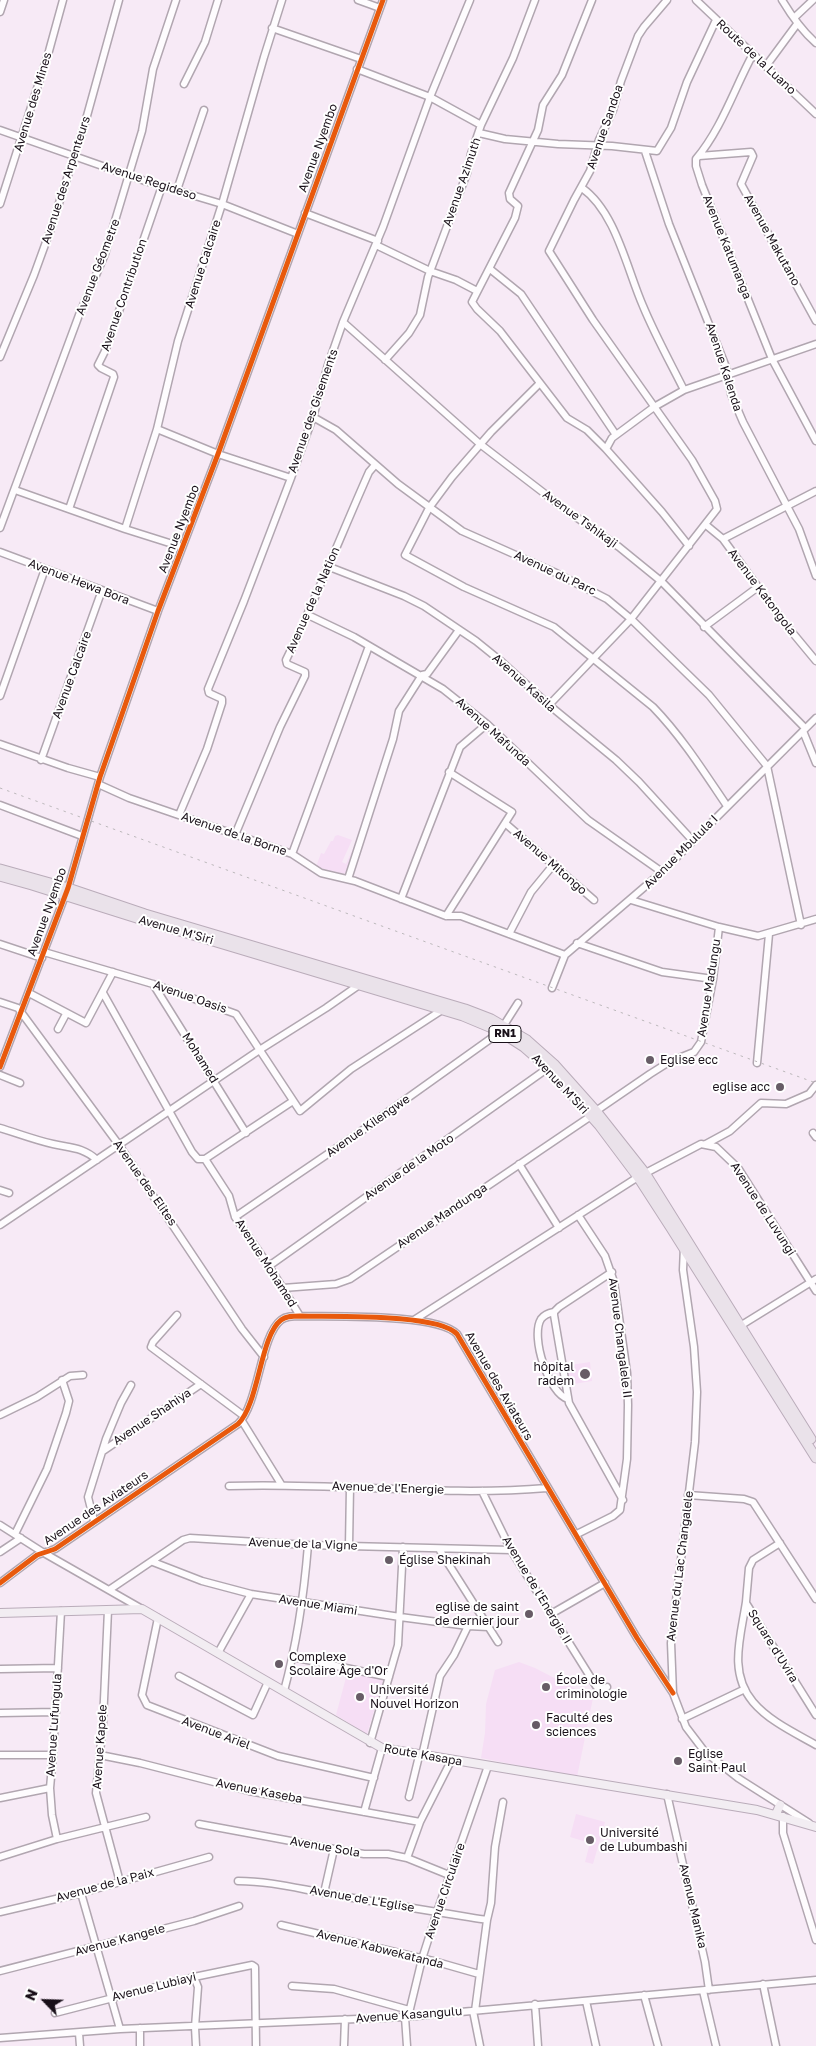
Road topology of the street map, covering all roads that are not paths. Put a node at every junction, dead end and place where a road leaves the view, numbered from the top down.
1 (4, 0) edge
2 (63, 0) edge
3 (119, 0) edge
4 (176, 0) edge
5 (218, 0) edge
6 (282, 0) edge
7 (358, 0) edge
8 (383, 0) edge
9 (470, 0) edge
10 (535, 0) edge
11 (592, 0) edge
12 (667, 0) edge
13 (696, 0) edge
14 (782, 0) edge
15 (813, 0) edge
16 (380, 8) junction
17 (0, 12) edge
18 (716, 20) junction
19 (796, 21) junction
20 (272, 28) junction
21 (816, 43) edge
22 (754, 54) junction
23 (361, 59) junction
24 (766, 66) junction
25 (357, 69) junction
26 (184, 84) dead end
27 (430, 97) junction
28 (204, 110) dead end
29 (816, 114) edge
30 (481, 125) junction
31 (0, 130) edge
32 (479, 133) junction
33 (22, 137) junction
34 (534, 142) junction
35 (598, 145) junction
36 (645, 151) junction
37 (74, 156) junction
38 (699, 156) junction
39 (128, 176) junction
40 (162, 186) junction
41 (582, 188) junction
42 (176, 190) junction
43 (0, 204) edge
44 (222, 204) junction
45 (305, 213) junction
46 (298, 234) junction
47 (377, 243) junction
48 (490, 269) junction
49 (430, 272) junction
50 (477, 291) junction
51 (816, 321) edge
52 (343, 322) junction
53 (816, 344) edge
54 (0, 357) edge
55 (772, 359) junction
56 (385, 360) junction
57 (728, 374) junction
58 (540, 384) junction
59 (684, 390) junction
60 (654, 407) junction
61 (313, 417) junction
62 (157, 428) junction
63 (616, 435) junction
64 (816, 442) edge
65 (480, 444) junction
66 (606, 449) junction
67 (218, 454) junction
68 (375, 465) junction
69 (291, 478) junction
70 (15, 490) junction
71 (816, 491) edge
72 (786, 506) junction
73 (429, 508) junction
74 (69, 509) junction
75 (706, 525) junction
76 (0, 528) edge
77 (125, 529) junction
78 (722, 539) junction
79 (688, 546) junction
80 (182, 547) junction
81 (0, 552) edge
82 (327, 566) junction
83 (45, 568) junction
84 (816, 576) edge
85 (662, 582) junction
86 (758, 587) junction
87 (102, 590) junction
88 (158, 611) junction
89 (308, 615) junction
90 (631, 619) junction
91 (704, 627) junction
92 (459, 630) junction
93 (369, 646) junction
94 (594, 658) junction
95 (816, 661) edge
96 (422, 675) junction
97 (0, 696) edge
98 (549, 706) junction
99 (816, 718) edge
100 (487, 724) junction
101 (804, 730) junction
102 (0, 744) edge
103 (42, 760) junction
104 (816, 763) edge
105 (768, 766) junction
106 (449, 772) junction
107 (100, 777) junction
108 (98, 784) junction
109 (0, 805) edge
110 (728, 806) junction
111 (179, 815) junction
112 (506, 824) junction
113 (82, 836) junction
114 (235, 836) junction
115 (693, 841) junction
116 (292, 854) junction
117 (554, 864) junction
118 (0, 869) edge
119 (662, 872) junction
120 (0, 876) edge
121 (348, 879) junction
122 (67, 892) junction
123 (400, 899) junction
124 (594, 900) dead end
125 (632, 900) junction
126 (446, 916) junction
127 (816, 919) edge
128 (801, 924) junction
129 (719, 927) junction
130 (509, 934) junction
131 (769, 934) junction
132 (0, 944) edge
133 (577, 944) junction
134 (566, 954) junction
135 (43, 955) junction
136 (113, 972) junction
137 (713, 979) junction
138 (153, 984) junction
139 (359, 985) junction
140 (552, 988) dead end
141 (29, 993) junction
142 (103, 993) junction
143 (0, 1002) edge
144 (518, 1003) dead end
145 (442, 1010) junction
146 (21, 1013) junction
147 (464, 1013) junction
148 (66, 1014) junction
149 (501, 1028) junction
150 (58, 1029) dead end
151 (261, 1049) junction
152 (757, 1063) dead end
153 (0, 1067) edge
154 (548, 1068) junction
155 (0, 1075) edge
156 (215, 1081) junction
157 (20, 1084) dead end
158 (816, 1085) edge
159 (293, 1101) junction
160 (169, 1112) junction
161 (593, 1114) junction
162 (0, 1128) edge
163 (246, 1133) junction
164 (706, 1144) junction
165 (119, 1145) junction
166 (204, 1159) junction
167 (97, 1160) junction
168 (518, 1164) junction
169 (641, 1175) junction
170 (0, 1190) edge
171 (9, 1193) dead end
172 (578, 1215) junction
173 (235, 1217) junction
174 (0, 1226) edge
175 (559, 1228) junction
176 (685, 1238) junction
177 (683, 1248) junction
178 (269, 1266) junction
179 (612, 1272) junction
180 (813, 1281) edge
181 (283, 1288) junction
182 (816, 1291) edge
183 (554, 1312) junction
184 (178, 1314) dead end
185 (300, 1316) junction
186 (414, 1320) junction
187 (740, 1326) junction
188 (264, 1357) junction
189 (83, 1375) dead end
190 (62, 1380) junction
191 (201, 1384) junction
192 (131, 1385) dead end
193 (568, 1399) junction
194 (0, 1415) edge
195 (243, 1418) junction
196 (816, 1447) edge
197 (103, 1451) junction
198 (816, 1458) edge
199 (281, 1484) junction
200 (228, 1486) dead end
201 (350, 1487) junction
202 (547, 1488) junction
203 (482, 1491) junction
204 (688, 1495) junction
205 (622, 1500) junction
206 (94, 1521) junction
207 (0, 1525) edge
208 (15, 1534) junction
209 (577, 1534) junction
210 (21, 1538) junction
211 (780, 1543) junction
212 (308, 1545) junction
213 (349, 1546) junction
214 (403, 1547) junction
215 (439, 1549) junction
216 (511, 1550) junction
217 (0, 1552) edge
218 (44, 1554) junction
219 (153, 1562) junction
220 (0, 1583) edge
221 (605, 1583) junction
222 (110, 1590) junction
223 (251, 1594) junction
224 (816, 1599) edge
225 (304, 1602) junction
226 (746, 1603) junction
227 (142, 1609) junction
228 (108, 1610) junction
229 (61, 1611) junction
230 (0, 1613) edge
231 (551, 1614) junction
232 (400, 1617) junction
233 (158, 1618) junction
234 (468, 1626) junction
235 (488, 1627) junction
236 (498, 1642) dead end
237 (218, 1653) junction
238 (293, 1657) junction
239 (58, 1668) junction
240 (0, 1669) edge
241 (179, 1676) dead end
242 (389, 1677) junction
243 (268, 1682) junction
244 (607, 1687) dead end
245 (745, 1690) junction
246 (284, 1691) junction
247 (673, 1693) junction
248 (56, 1712) junction
249 (0, 1713) edge
250 (816, 1715) edge
251 (682, 1719) junction
252 (370, 1743) junction
253 (816, 1745) edge
254 (382, 1748) junction
255 (0, 1755) edge
256 (53, 1755) junction
257 (100, 1755) junction
258 (421, 1756) junction
259 (451, 1761) junction
260 (488, 1766) junction
261 (374, 1778) junction
262 (50, 1788) junction
263 (667, 1794) junction
264 (409, 1797) dead end
265 (0, 1798) edge
266 (503, 1802) dead end
267 (780, 1805) junction
268 (364, 1812) junction
269 (780, 1815) junction
270 (146, 1817) dead end
271 (420, 1822) junction
272 (200, 1824) dead end
273 (105, 1826) junction
274 (815, 1827) edge
275 (57, 1839) junction
276 (334, 1849) junction
277 (209, 1857) dead end
278 (0, 1858) edge
279 (407, 1858) junction
280 (449, 1875) junction
281 (238, 1881) dead end
282 (120, 1882) junction
283 (82, 1893) junction
284 (324, 1893) junction
285 (239, 1906) dead end
286 (0, 1912) edge
287 (437, 1912) junction
288 (487, 1920) junction
289 (281, 1925) dead end
290 (816, 1940) edge
291 (96, 1947) junction
292 (422, 1959) junction
293 (0, 1971) edge
294 (479, 1974) junction
295 (194, 1977) junction
296 (816, 1980) edge
297 (763, 1984) junction
298 (292, 1986) dead end
299 (706, 1990) junction
300 (644, 1995) junction
301 (111, 1997) junction
302 (586, 2001) junction
303 (535, 2004) junction
304 (474, 2011) junction
305 (55, 2012) dead end
306 (407, 2014) junction
307 (345, 2019) junction
308 (255, 2023) junction
309 (195, 2026) junction
310 (140, 2028) junction
311 (120, 2029) junction
312 (79, 2033) junction
313 (22, 2037) junction
314 (0, 2038) edge
315 (23, 2046) edge
316 (80, 2046) edge
317 (140, 2046) edge
318 (196, 2046) edge
319 (256, 2046) edge
320 (344, 2046) edge
321 (407, 2046) edge
322 (480, 2046) edge
323 (538, 2046) edge
324 (596, 2046) edge
325 (658, 2046) edge
326 (716, 2046) edge
327 (776, 2046) edge

1 - 17 street
2 - 33 street, Avenue des Mines
3 - 37 street, Avenue des Arpenteurs
4 - 39 street, Avenue Géometre
5 - 26 street
6 - 20 street, Avenue Calcaire
7 - 16 street
8 - 16 street, Avenue Nyembo
9 - 27 street, Avenue des Gisements
10 - 30 street, Avenue Azimuth
11 - 34 street
12 - 35 street, Avenue Sandoa
13 - 18 street, Route de la Luano
14 - 19 street
15 - 19 street
16 - 23 street, Avenue Nyembo
18 - 22 street, Route de la Luano
18 - 36 street
19 - 21 street
19 - 24 street
20 - 23 street
20 - 44 street, Avenue Calcaire
22 - 24 street, Route de la Luano
22 - 38 street
23 - 25 street, Avenue Nyembo
24 - 29 street, Route de la Luano
25 - 27 street
25 - 45 street, Avenue Nyembo
27 - 30 street
27 - 47 street, Avenue des Gisements
28 - 42 street
30 - 32 street, Avenue Azimuth
31 - 33 street, Avenue Regideso
32 - 34 street
32 - 49 street, Avenue Azimuth
33 - 37 street, Avenue Regideso
33 - 43 street, Avenue des Mines
34 - 35 street
34 - 48 street
35 - 36 street
35 - 41 street, Avenue Sandoa
36 - 57 street, Avenue Kalenda
37 - 39 street, Avenue Regideso
37 - 54 street, Avenue des Arpenteurs
38 - 51 street, Avenue Makutano
38 - 55 street, Avenue Katumanga
39 - 40 street, Avenue Regideso
39 - 70 street, Avenue Géometre
40 - 42 street, Avenue Regideso
40 - 74 street, Avenue Contribution
41 - 59 street
41 - 60 street, Avenue Sandoa
42 - 44 street, Avenue Regideso
44 - 46 street, Avenue Regideso
44 - 62 street, Avenue Calcaire
45 - 46 street, Avenue Nyembo
45 - 47 street
46 - 67 street, Avenue Nyembo
47 - 49 street
47 - 52 street, Avenue des Gisements
48 - 50 street
48 - 63 street
49 - 50 street
49 - 56 street, Avenue Azimuth
50 - 58 street
52 - 56 street, Avenue Tshikaji
52 - 61 street, Avenue des Gisements
53 - 55 street
55 - 57 street
55 - 64 street, Avenue Katumanga
56 - 65 street, Avenue Tshikaji
57 - 59 street
57 - 72 street, Avenue Kalenda
58 - 65 street
58 - 66 street
59 - 60 street
60 - 63 street
60 - 75 street
61 - 68 street, Avenue du Parc
61 - 69 street, Avenue des Gisements
62 - 67 street
62 - 77 street, Avenue Calcaire
63 - 66 street
65 - 73 street
65 - 85 street, Avenue Tshikaji
66 - 79 street
67 - 69 street
67 - 80 street, Avenue Nyembo
68 - 73 street, Avenue du Parc
68 - 82 street, Avenue de la Nation
69 - 111 street, Avenue des Gisements
70 - 74 street
70 - 76 street, Avenue Géometre
71 - 72 street
72 - 78 street
72 - 84 street, Avenue Kalenda
73 - 90 street, Avenue du Parc
73 - 94 street
74 - 77 street
75 - 78 street, Avenue Katongola
75 - 79 street
77 - 80 street
78 - 86 street, Avenue Katongola
79 - 85 street
80 - 88 street, Avenue Nyembo
81 - 83 street, Avenue Hewa Bora
82 - 89 street, Avenue de la Nation
82 - 92 street, Avenue Kasila
83 - 87 street, Avenue Hewa Bora
83 - 97 street
85 - 90 street
85 - 91 street, Avenue Tshikaji
86 - 91 street
86 - 95 street, Avenue Katongola
87 - 88 street, Avenue Hewa Bora
87 - 103 street, Avenue Calcaire
88 - 107 street, Avenue Nyembo
89 - 93 street, Avenue Mafunda
89 - 114 street, Avenue de la Nation
90 - 94 street
90 - 105 street, Avenue du Parc
91 - 101 street, Avenue Tshikaji
92 - 96 street
92 - 98 street, Avenue Kasila
93 - 96 street, Avenue Mafunda
93 - 116 street
94 - 98 street
94 - 110 street
96 - 100 street, Avenue Mafunda
96 - 121 street
98 - 115 street, Avenue Kasila
99 - 101 street, Avenue Mbulula I
100 - 106 street
100 - 119 street, Avenue Mafunda
101 - 104 street
101 - 105 street, Avenue Mbulula I
102 - 103 street
103 - 107 street
105 - 110 street, Avenue Mbulula I
105 - 128 street
106 - 112 street
106 - 123 street
107 - 108 street, Avenue Nyembo
108 - 111 street, Avenue de la Borne
108 - 113 street, Avenue Nyembo
109 - 113 street
110 - 115 street, Avenue Mbulula I
111 - 114 street, Avenue de la Borne
112 - 117 street, Avenue Mitongo
112 - 126 street
113 - 122 street, Avenue Nyembo
114 - 116 street, Avenue de la Borne
115 - 119 street, Avenue Mbulula I
116 - 121 street, Avenue de la Borne
117 - 124 street, Avenue Mitongo
117 - 130 street
118 - 122 highway, Avenue M'Siri / RN1
119 - 125 street, Avenue Mbulula I
120 - 122 highway, Avenue M'Siri / RN1
121 - 123 street, Avenue de la Borne
122 - 135 street, Avenue Nyembo
122 - 139 highway, Avenue M'Siri / RN1
122 - 147 highway, Avenue M'Siri / RN1
123 - 126 street, Avenue de la Borne
125 - 129 street
125 - 133 street, Avenue Mbulula I
126 - 130 street, Avenue de la Borne
127 - 128 street
128 - 131 street
129 - 131 street
129 - 137 street, Avenue Madungu
130 - 134 street, Avenue de la Borne
131 - 152 street
132 - 135 street, Avenue Oasis
133 - 134 street, Avenue Mbulula I
133 - 137 street
134 - 140 street, Avenue Mbulula I
135 - 136 street, Avenue Oasis
135 - 141 street, Avenue Nyembo
136 - 138 street, Avenue Oasis
136 - 142 street
137 - 161 street, Avenue Madungu
138 - 151 street, Avenue Oasis
138 - 156 street, Mohamed
139 - 145 highway, Avenue M'Siri / RN1
139 - 151 street
141 - 146 street, Avenue Nyembo
141 - 148 street
142 - 148 street
142 - 160 street, Avenue Mohamed
143 - 146 street
144 - 149 street, Avenue Kilengwe
145 - 147 highway, Avenue M'Siri / RN1
145 - 159 street
146 - 153 street, Avenue Nyembo
146 - 165 street, Avenue des Elites
147 - 149 highway, Avenue M'Siri / RN1
148 - 150 street
149 - 154 highway, Avenue M'Siri / RN1
149 - 161 highway, Avenue M'Siri / RN1
149 - 173 street, Avenue Kilengwe
151 - 156 street
151 - 159 street, Avenue Oasis
154 - 161 highway, Avenue M'Siri / RN1
154 - 178 street, Avenue de la Moto
155 - 157 street
156 - 160 street
156 - 163 street, Mohamed
158 - 164 street
159 - 163 street
160 - 165 street
160 - 166 street, Avenue Mohamed
161 - 168 street, Avenue Mandunga
161 - 169 highway, Avenue M'Siri / RN1
162 - 167 street
163 - 166 street
164 - 169 street
164 - 180 street, Avenue de Luvungi
165 - 167 street
165 - 188 street, Avenue des Elites
166 - 173 street, Avenue Mohamed
167 - 174 street
168 - 175 street
168 - 181 street, Avenue Mandunga
169 - 172 street
169 - 176 highway, Avenue M'Siri / RN1
169 - 177 highway, Avenue M'Siri / RN1
170 - 171 street
172 - 175 street
172 - 179 street, Avenue Changalele II
173 - 178 street, Avenue Mohamed
175 - 186 street
176 - 177 street, Avenue du Lac Changalele
176 - 187 highway, Avenue M'Siri / RN1
177 - 198 highway, Avenue M'Siri / RN1
177 - 204 street, Avenue du Lac Changalele
178 - 181 street, Avenue Mohamed
179 - 183 street
179 - 205 street, Avenue Changalele II
180 - 182 street, Avenue de Luvungi
180 - 187 street
181 - 185 street, Avenue Mohamed
183 - 193 street
183 - 193 street
184 - 191 street
185 - 186 street, Avenue des Aviateurs
185 - 188 street, Avenue des Aviateurs
186 - 202 street, Avenue des Aviateurs
187 - 196 highway, Avenue M'Siri / RN1
188 - 195 street, Avenue des Aviateurs
189 - 190 street
190 - 194 street
190 - 208 street
191 - 195 street
191 - 197 street, Avenue Shahiya
192 - 197 street
193 - 205 street
195 - 199 street
195 - 206 street, Avenue des Aviateurs
197 - 206 street
199 - 200 street, Avenue de l'Energie
199 - 201 street, Avenue de l'Energie
201 - 203 street, Avenue de l'Energie
201 - 213 street
202 - 203 street, Avenue de l'Energie
202 - 209 street, Avenue des Aviateurs
203 - 216 street, Avenue de l'Energie II
204 - 211 street
204 - 247 street, Avenue du Lac Changalele
205 - 209 street
206 - 218 street, Avenue des Aviateurs
207 - 208 street
208 - 210 street
209 - 221 street, Avenue des Aviateurs
210 - 217 street
210 - 218 street
211 - 224 street
211 - 226 street
212 - 213 street, Avenue de la Vigne
212 - 219 street, Avenue de la Vigne
212 - 225 street
213 - 214 street, Avenue de la Vigne
214 - 215 street, Avenue de la Vigne
214 - 232 street
215 - 216 street, Avenue de la Vigne
215 - 235 street
216 - 231 street, Avenue de l'Energie II
218 - 220 street, Avenue des Aviateurs
218 - 222 street
219 - 222 street, Avenue de la Vigne
219 - 223 street, Avenue Miami
221 - 231 street
221 - 247 street, Avenue des Aviateurs
222 - 227 street
223 - 225 street, Avenue Miami
223 - 237 street
225 - 232 street, Avenue Miami
225 - 238 street
226 - 245 street, Square d'Uvira
226 - 250 street, Square d'Uvira
227 - 228 main road
227 - 233 main road, Route Kasapa
228 - 229 main road
228 - 257 street, Avenue Kapele
229 - 230 main road
229 - 239 street, Avenue Lufungula
231 - 244 street, Avenue de l'Energie II
232 - 234 street, Avenue Miami
232 - 242 street
233 - 237 main road, Route Kasapa
233 - 261 street, Avenue Ariel
234 - 235 street, Avenue Miami
234 - 258 street
235 - 236 street
237 - 243 main road, Route Kasapa
238 - 242 street
238 - 246 street
239 - 240 street
239 - 248 street, Avenue Lufungula
241 - 243 street
242 - 252 street
243 - 246 main road, Route Kasapa
245 - 251 street
245 - 253 street, Square d'Uvira
246 - 252 main road, Route Kasapa
247 - 251 street, Avenue du Lac Changalele
248 - 249 street
248 - 256 street, Avenue Lufungula
251 - 267 street, Avenue du Lac Changalele
252 - 254 main road, Route Kasapa
254 - 258 main road, Route Kasapa
254 - 261 street
255 - 256 street
256 - 262 street, Avenue Lufungula
257 - 268 street, Avenue Kaseba
257 - 273 street, Avenue Kapele
258 - 259 main road, Route Kasapa
258 - 264 street
259 - 260 main road, Route Kasapa
259 - 271 street
260 - 263 main road, Route Kasapa
260 - 280 street, Avenue Circulaire
261 - 268 street
262 - 265 street
262 - 275 street, Avenue Lufungula
263 - 269 main road, Route Kasapa
263 - 299 street, Avenue Manika
266 - 288 street
267 - 269 main road
267 - 274 street, Avenue du Lac Changalele
268 - 271 street, Avenue Kaseba
269 - 274 main road, Route Kasapa
269 - 290 street
270 - 273 street
271 - 279 street
272 - 276 street, Avenue Sola
273 - 275 street
273 - 282 street, Avenue Kapele
275 - 278 street
276 - 279 street, Avenue Sola
276 - 284 street
277 - 282 street, Avenue de la Paix
279 - 280 street, Avenue Sola
280 - 287 street, Avenue Circulaire
281 - 284 street, Avenue de L'Eglise
282 - 283 street, Avenue de la Paix
283 - 286 street, Avenue de la Paix
283 - 291 street
284 - 287 street, Avenue de L'Eglise
285 - 291 street, Avenue Kangele
287 - 288 street, Avenue de L'Eglise
287 - 292 street, Avenue Circulaire
288 - 294 street
289 - 292 street, Avenue Kabwekatanda
291 - 293 street, Avenue Kangele
291 - 301 street
292 - 294 street, Avenue Kabwekatanda
292 - 306 street, Avenue Circulaire
294 - 304 street
295 - 301 street, Avenue Lubiayi
295 - 308 street, Avenue Lubiayi
295 - 309 street
296 - 297 street, Avenue Kasangulu
297 - 299 street, Avenue Kasangulu
297 - 327 street
298 - 306 street
299 - 300 street, Avenue Kasangulu
299 - 326 street, Avenue Manika
300 - 302 street, Avenue Kasangulu
300 - 325 street
301 - 305 street, Avenue Lubiayi
301 - 311 street
302 - 303 street, Avenue Kasangulu
302 - 324 street
303 - 304 street, Avenue Kasangulu
303 - 323 street
304 - 306 street, Avenue Kasangulu
304 - 322 street
306 - 307 street, Avenue Kasangulu
306 - 321 street, Avenue Circulaire
307 - 308 street, Avenue Kasangulu
307 - 320 street
308 - 309 street, Avenue Kasangulu
308 - 319 street
309 - 310 street, Avenue Kasangulu
309 - 318 street
310 - 311 street, Avenue Kasangulu
310 - 317 street
311 - 312 street, Avenue Kasangulu
312 - 313 street, Avenue Kasangulu
312 - 316 street
313 - 314 street, Avenue Kasangulu
313 - 315 street

